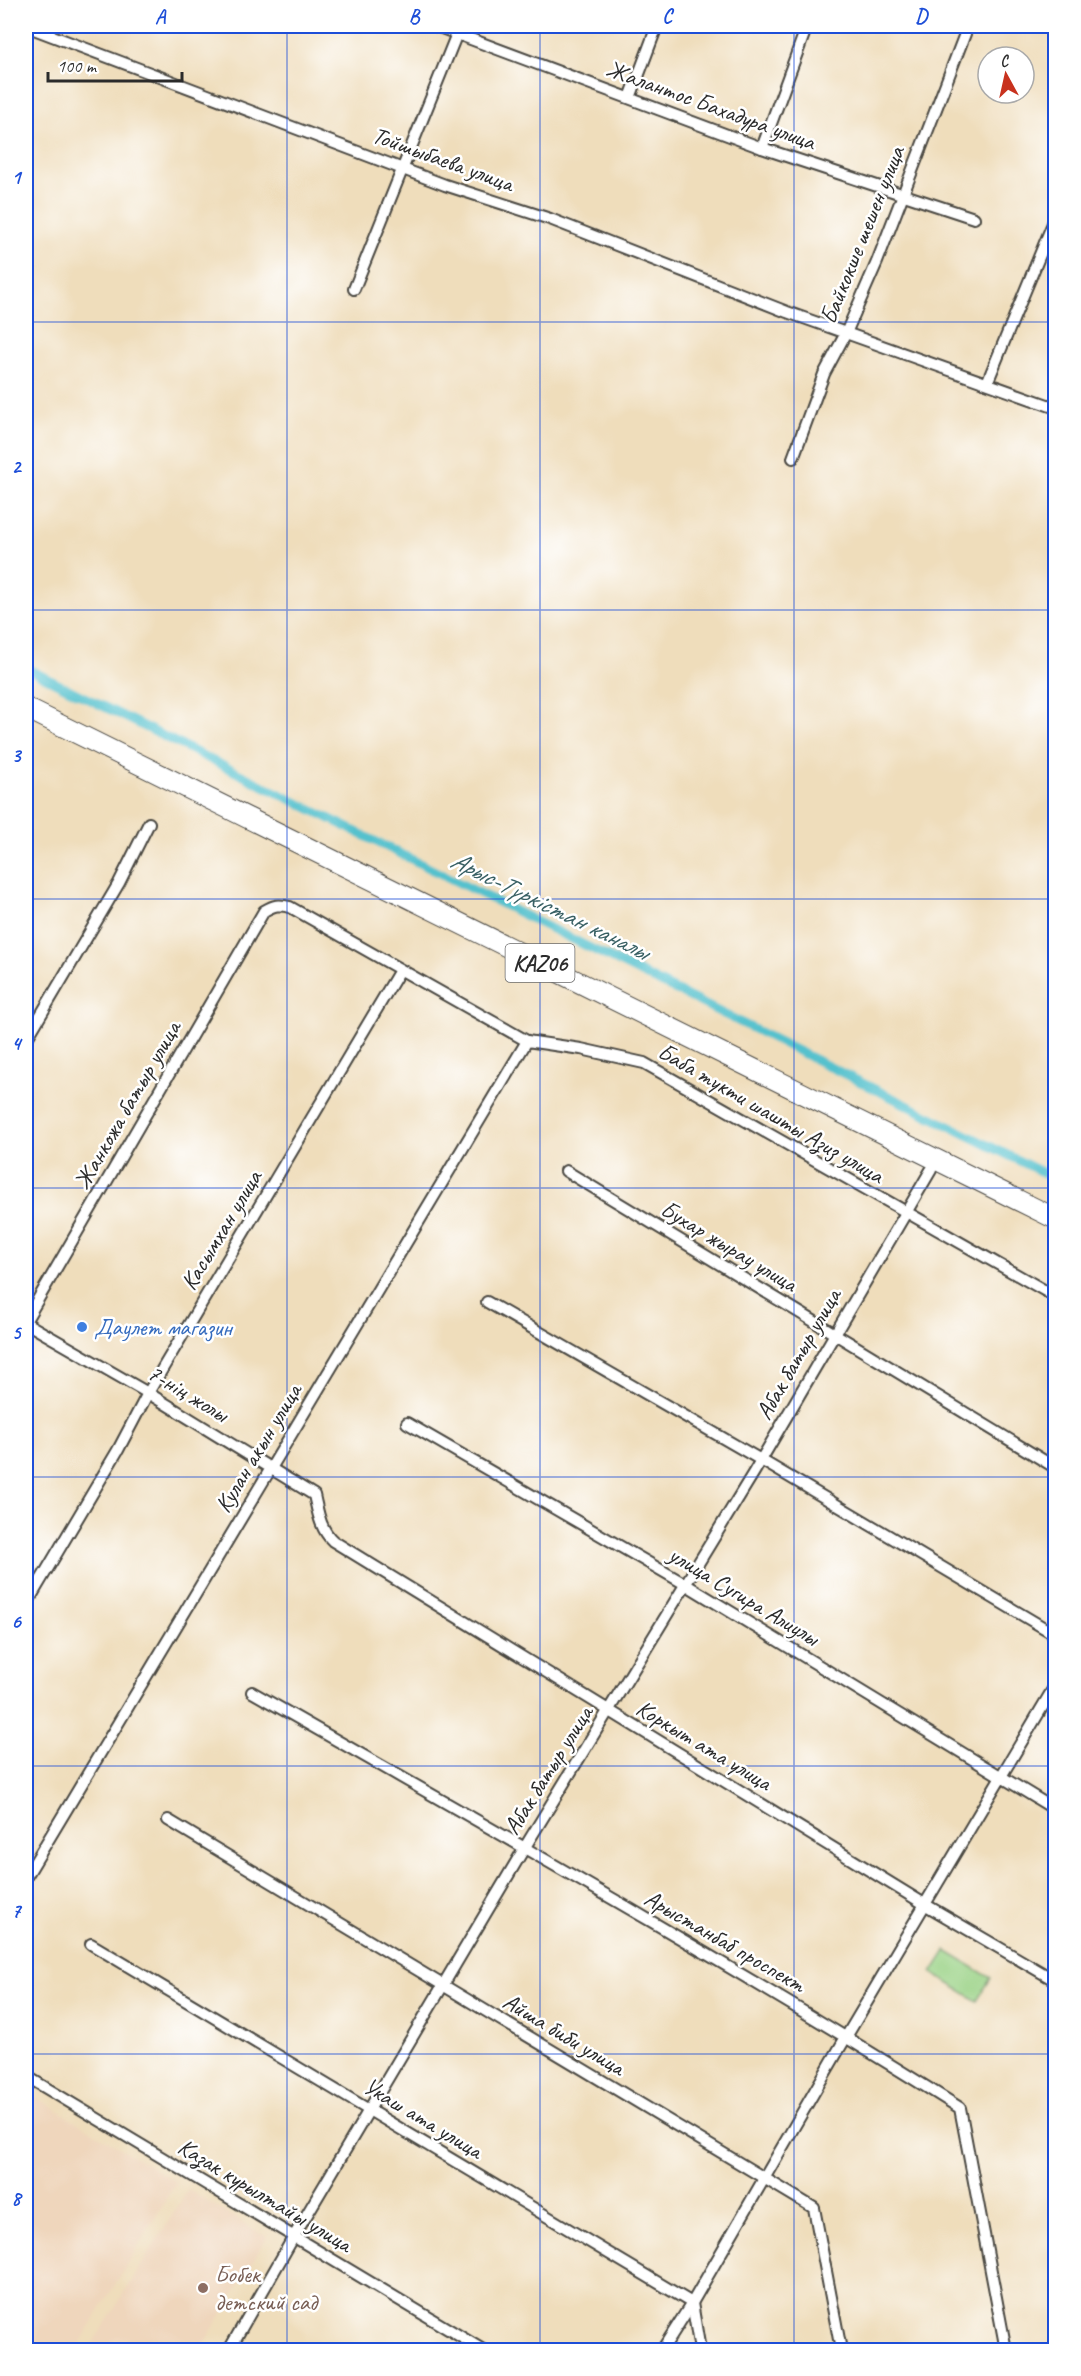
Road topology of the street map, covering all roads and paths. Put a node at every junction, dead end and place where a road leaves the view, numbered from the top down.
1 (26, 26) edge
2 (436, 26) edge
3 (657, 26) edge
4 (807, 26) edge
5 (968, 26) edge
6 (459, 30) edge
7 (630, 98) junction
8 (762, 148) junction
9 (404, 168) junction
10 (902, 194) junction
11 (1056, 216) edge
12 (974, 218) dead end
13 (354, 289) dead end
14 (846, 333) junction
15 (987, 383) junction
16 (1056, 408) edge
17 (793, 458) dead end
18 (26, 708) edge
19 (26, 721) edge
20 (149, 823) dead end
21 (264, 911) joint
22 (400, 970) junction
23 (26, 1040) edge
24 (527, 1041) junction
25 (931, 1170) junction
26 (566, 1171) dead end
27 (905, 1213) junction
28 (1056, 1219) edge
29 (1056, 1232) edge
30 (1056, 1297) edge
31 (487, 1302) dead end
32 (26, 1321) edge
33 (834, 1333) junction
34 (148, 1393) junction
35 (407, 1423) dead end
36 (761, 1460) junction
37 (271, 1467) junction
38 (1056, 1468) edge
39 (333, 1541) joint
40 (685, 1584) junction
41 (26, 1605) edge
42 (1056, 1635) edge
43 (1056, 1684) edge
44 (252, 1692) dead end
45 (609, 1712) junction
46 (1000, 1777) junction
47 (1056, 1810) edge
48 (168, 1820) dead end
49 (525, 1848) junction
50 (26, 1877) edge
51 (926, 1905) junction
52 (90, 1944) dead end
53 (1056, 1981) edge
54 (443, 1986) junction
55 (846, 2037) junction
56 (26, 2076) edge
57 (369, 2110) junction
58 (766, 2178) junction
59 (293, 2238) junction
60 (692, 2303) junction
61 (229, 2350) edge
62 (483, 2350) edge
63 (662, 2350) edge
64 (700, 2350) edge
65 (841, 2350) edge
66 (1006, 2350) edge

1 - 9 street, Тойшыбаева улица
2 - 6 street, Жалантос Бахадура улица
3 - 7 street
4 - 8 street
5 - 10 street, Байкокше шешен улица
6 - 7 street, Жалантос Бахадура улица
6 - 9 street
7 - 8 street, Жалантос Бахадура улица
8 - 10 street, Жалантос Бахадура улица
9 - 13 street
9 - 14 street, Тойшыбаева улица
10 - 12 street, Жалантос Бахадура улица
10 - 14 street, Байкокше шешен улица
11 - 15 street
14 - 15 street, Тойшыбаева улица
14 - 17 street, Байкокше шешен улица
15 - 16 street, Тойшыбаева улица
18 - 28 highway, KАZ06
19 - 25 highway, KАZ06
20 - 23 street
21 - 22 street, Баба тукти шашты Азиз улица
21 - 32 street, Жанкожа батыр улица
22 - 24 street, Баба тукти шашты Азиз улица
22 - 34 street, Касымхан улица
24 - 27 street, Баба тукти шашты Азиз улица
24 - 37 street, Кулан акын улица
25 - 27 street, Абак батыр улица
25 - 29 highway, KАZ06
26 - 33 street, Бухар жырау улица
27 - 30 street, Баба тукти шашты Азиз улица
27 - 33 street, Абак батыр улица
31 - 36 street
32 - 34 street, 7-нің жолы
33 - 36 street, Абак батыр улица
33 - 38 street, Бухар жырау улица
34 - 37 street, 7-нің жолы
34 - 41 street, Касымхан улица
35 - 40 street, улица Сугира Алиулы
36 - 40 street, Абак батыр улица
36 - 42 street
37 - 39 street, 7-нің жолы
37 - 50 street, Кулан акын улица
39 - 45 street, Коркыт ата улица
40 - 45 street, Абак батыр улица
40 - 46 street, улица Сугира Алиулы
43 - 46 street
44 - 49 street, Арыстанбаб проспект
45 - 49 street, Абак батыр улица
45 - 51 street, Коркыт ата улица
46 - 47 street, улица Сугира Алиулы
46 - 51 street
48 - 54 street, Айша биби улица
49 - 54 street, Абак батыр улица
49 - 55 street, Арыстанбаб проспект
51 - 53 street, Коркыт ата улица
51 - 55 street
52 - 57 street, Укаш ата улица
54 - 57 street, Абак батыр улица
54 - 58 street, Айша биби улица
55 - 58 street
55 - 66 street, Арыстанбаб проспект
56 - 59 street, Казак курылтайы улица
57 - 59 street, Абак батыр улица
57 - 60 street, Укаш ата улица
58 - 60 street
58 - 65 street, Айша биби улица
59 - 61 street, Абак батыр улица
59 - 62 street, Казак курылтайы улица
60 - 63 street
60 - 64 street

